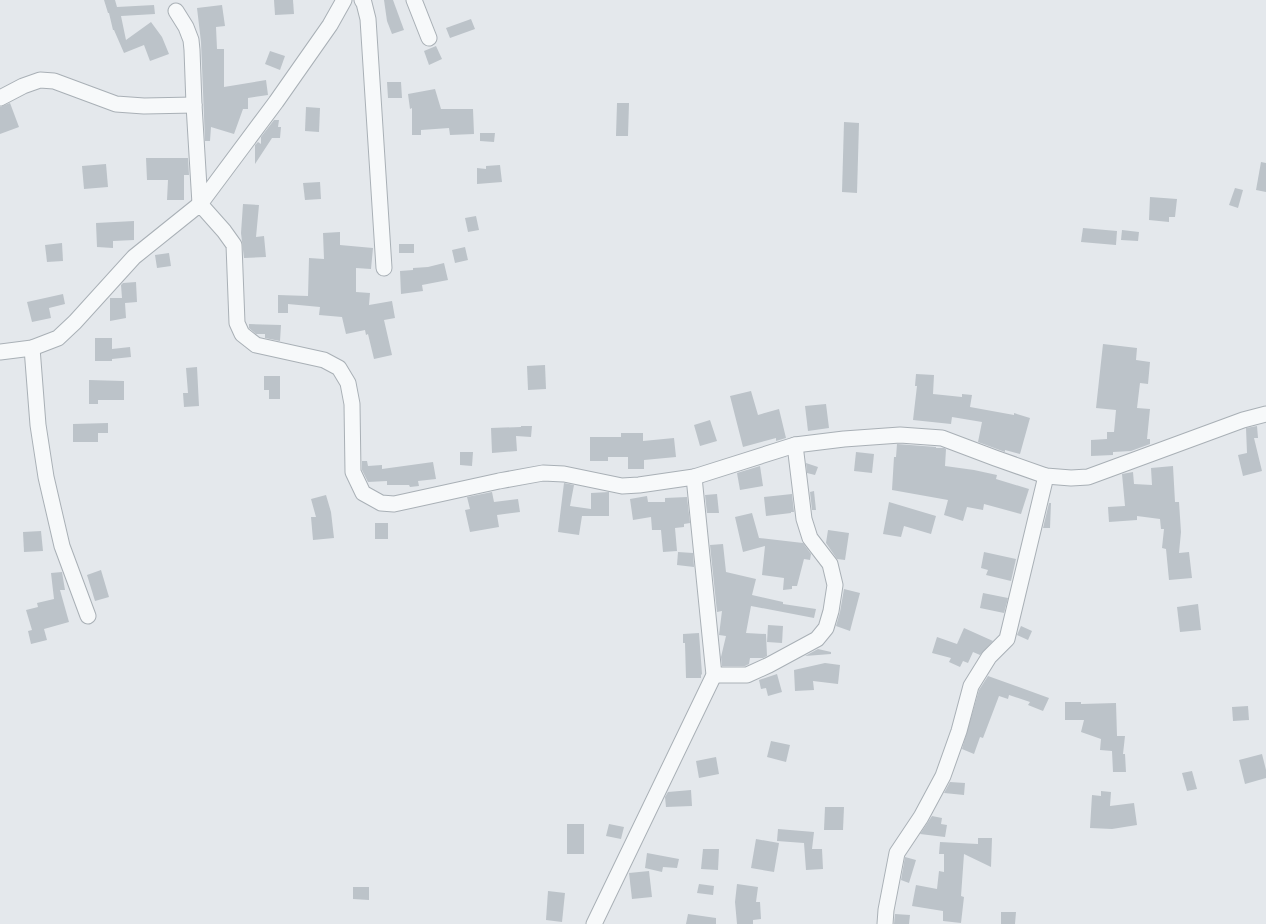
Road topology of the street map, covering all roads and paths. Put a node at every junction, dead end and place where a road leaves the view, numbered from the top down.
1 (344, 0) edge
2 (362, 0) edge
3 (414, 0) edge
4 (176, 11) dead end
5 (428, 38) dead end
6 (0, 98) edge
7 (194, 105) junction
8 (200, 204) junction
9 (384, 268) dead end
10 (32, 348) junction
11 (0, 352) edge
12 (1266, 414) edge
13 (796, 445) junction
14 (1046, 476) junction
15 (694, 477) junction
16 (88, 616) dead end
17 (714, 675) junction
18 (594, 924) edge
19 (885, 924) edge

1 - 8 street
2 - 9 street
3 - 5 street
4 - 7 street
6 - 7 street
7 - 8 street
8 - 10 street
8 - 15 street
10 - 11 street
10 - 16 street
12 - 14 street
13 - 14 street
13 - 15 street
13 - 17 street
14 - 19 street
15 - 17 street
17 - 18 street

